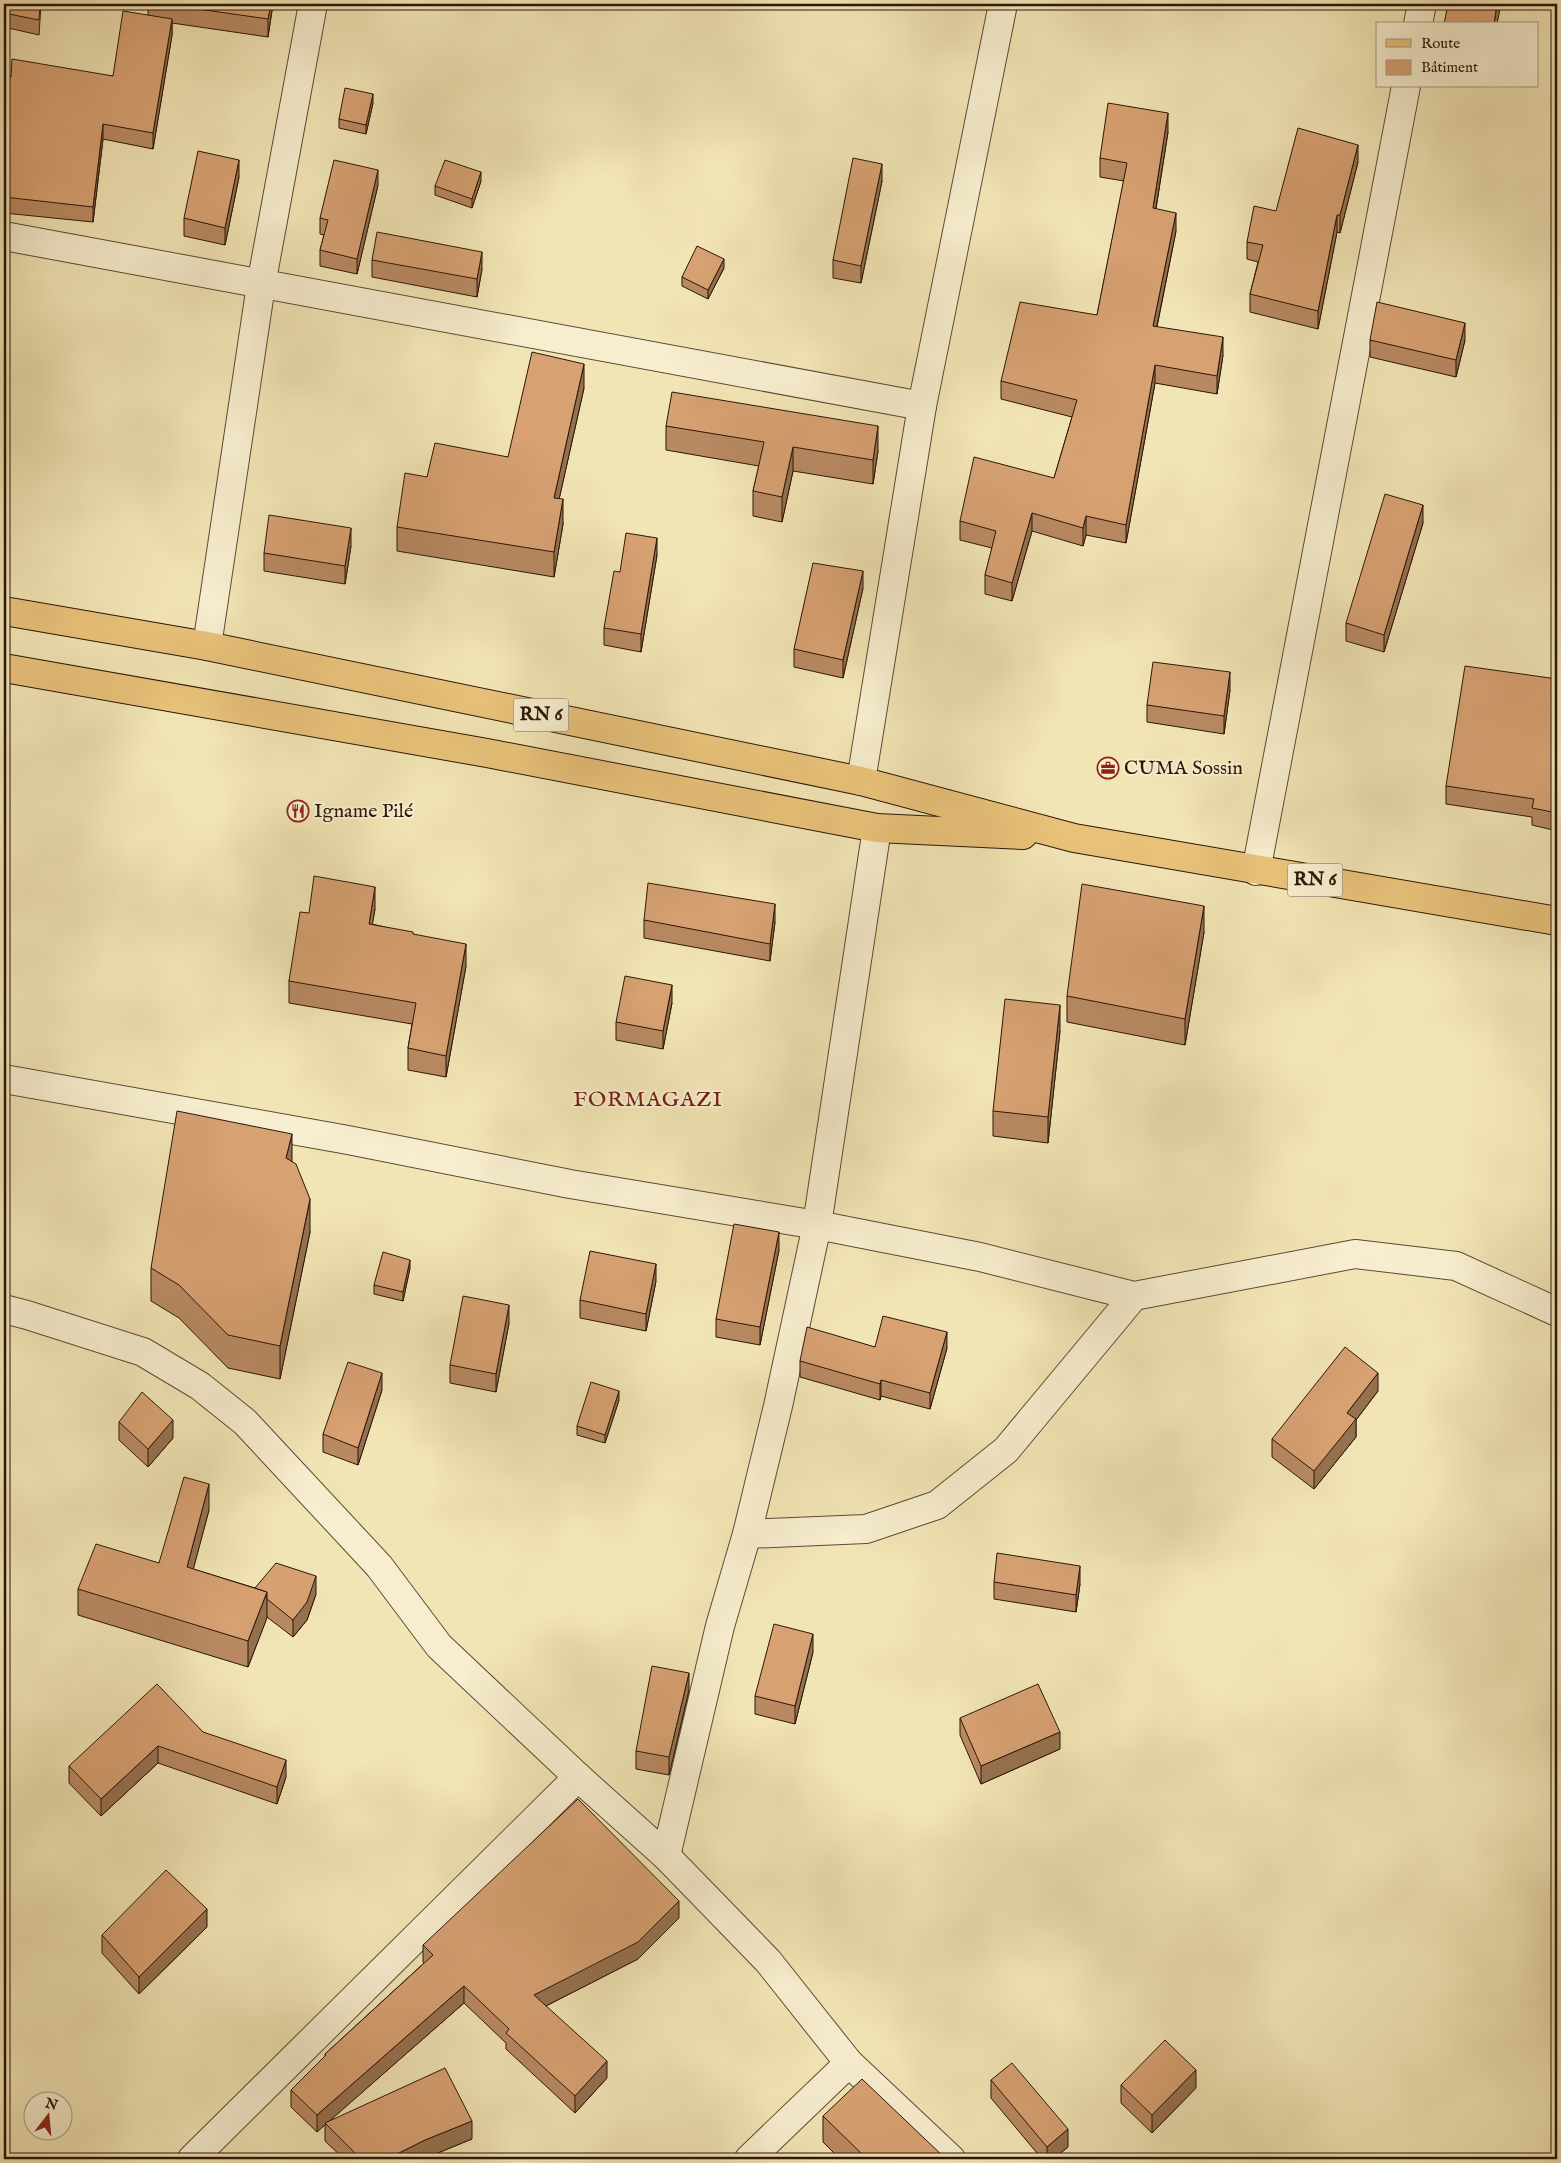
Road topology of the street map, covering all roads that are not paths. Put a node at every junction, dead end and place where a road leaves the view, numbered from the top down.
1 (314, 4) edge
2 (1003, 4) edge
3 (1422, 4) edge
4 (1418, 22) edge
5 (1406, 88) edge
6 (4, 236) edge
7 (261, 285) junction
8 (922, 406) junction
9 (4, 611) edge
10 (207, 646) junction
11 (4, 668) edge
12 (861, 780) junction
13 (877, 828) junction
14 (1074, 838) junction
15 (1256, 870) junction
16 (1557, 921) edge
17 (4, 1079) edge
18 (817, 1225) junction
19 (1134, 1296) junction
20 (4, 1309) edge
21 (1557, 1312) edge
22 (747, 1534) junction
23 (578, 1777) junction
24 (666, 1856) junction
25 (849, 2063) junction
26 (192, 2159) edge
27 (749, 2159) edge
28 (951, 2159) edge

1 - 7 street
2 - 8 street
3 - 4 street
5 - 15 street
6 - 7 street
7 - 8 street
7 - 10 street
8 - 12 street
9 - 10 main road, RN 6
10 - 12 main road, RN 6
11 - 13 main road, RN 6
12 - 14 main road, RN 6
13 - 14 main road, RN 6
13 - 18 street
14 - 15 main road, RN 6
15 - 16 main road, RN 6
17 - 18 street
18 - 19 street
18 - 22 street
19 - 21 street
19 - 22 street
20 - 23 street
22 - 24 street
23 - 24 street
23 - 26 street
24 - 25 street
25 - 27 street
25 - 28 street

